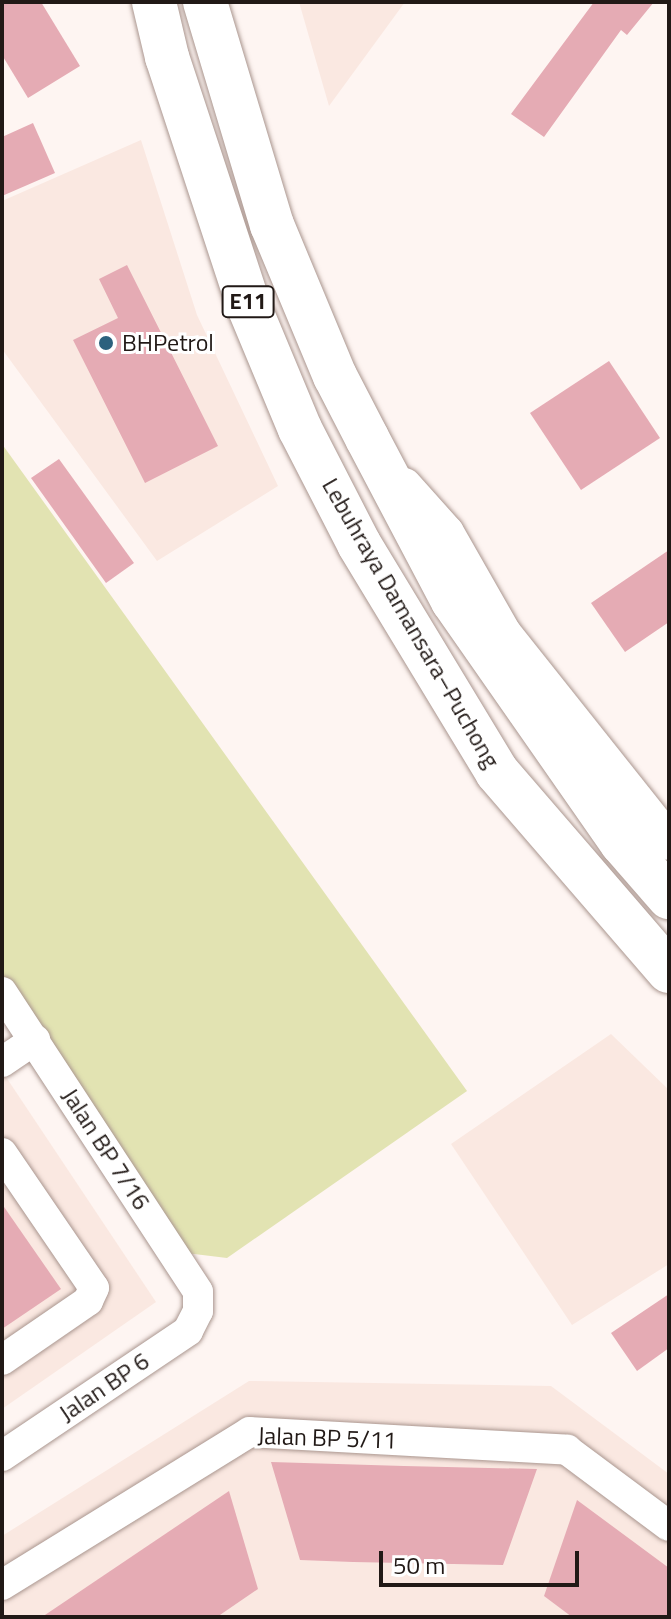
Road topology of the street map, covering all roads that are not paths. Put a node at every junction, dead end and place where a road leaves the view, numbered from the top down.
1 (154, 2) edge
2 (205, 2) edge
3 (377, 455) junction
4 (669, 842) edge
5 (669, 897) edge
6 (669, 971) edge
7 (2, 992) edge
8 (35, 1040) junction
9 (2, 1062) edge
10 (2, 1153) edge
11 (198, 1311) joint
12 (2, 1360) edge
13 (2, 1456) edge
14 (669, 1526) edge
15 (2, 1585) edge

1 - 6 highway, Lebuhraya Damansara–Puchong / E11
2 - 3 highway, Lebuhraya Damansara–Puchong / E11
3 - 4 street
3 - 5 highway, Lebuhraya Damansara–Puchong / E11
7 - 8 street, Jalan BP 7/16
8 - 9 street
8 - 11 street, Jalan BP 7/16
10 - 12 street
11 - 13 street, Jalan BP 6
14 - 15 street, Jalan BP 5/11

